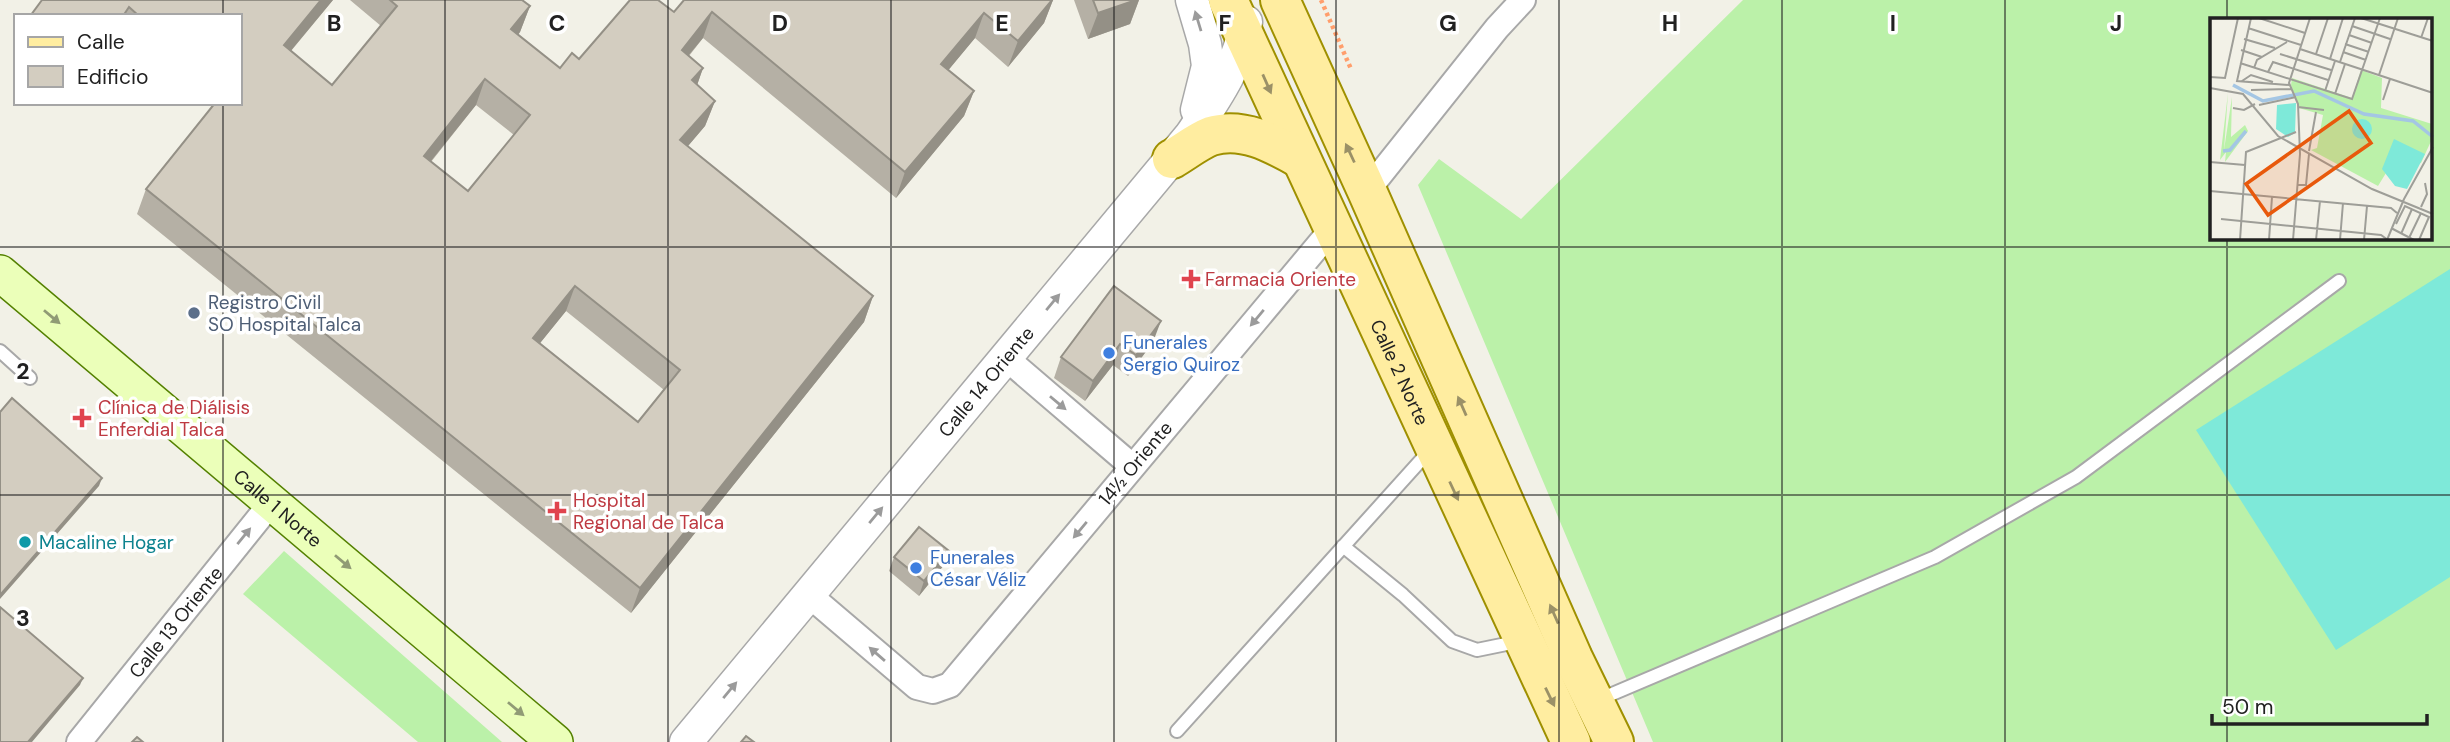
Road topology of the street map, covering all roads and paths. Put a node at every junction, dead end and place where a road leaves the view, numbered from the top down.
1 (1192, 0) edge
2 (1228, 0) edge
3 (1280, 0) edge
4 (1523, 0) edge
5 (1246, 17) edge
6 (1182, 147) junction
7 (1301, 159) junction
8 (1367, 191) junction
9 (1333, 228) junction
10 (0, 273) edge
11 (2339, 281) dead end
12 (0, 351) edge
13 (1006, 358) junction
14 (30, 377) dead end
15 (1433, 446) junction
16 (1132, 466) junction
17 (272, 502) junction
18 (1343, 546) junction
19 (809, 595) junction
20 (1523, 641) junction
21 (1594, 702) junction
22 (1177, 731) dead end
23 (1568, 740) edge
24 (79, 742) edge
25 (555, 742) edge
26 (686, 742) edge
27 (1614, 742) edge

6 -> 1 street
2 - 5 main road, Calle 2 Norte
8 -> 3 main road
4 - 8 street
5 - 6 street, Calle 14 Oriente
5 -> 7 main road, Calle 2 Norte
6 - 7 main road
13 -> 6 street, Calle 14 Oriente
7 - 9 main road, Calle 2 Norte
21 -> 8 main road
9 - 15 main road, Calle 2 Norte
9 -> 16 street, 14½ Oriente
10 -> 17 main road, Calle 1 Norte
11 - 21 lane
12 - 14 lane
13 -> 16 street
19 -> 13 street, Calle 14 Oriente
15 - 18 lane
15 -> 20 main road, Calle 2 Norte
16 -> 19 street, 14½ Oriente
24 -> 17 street, Calle 13 Oriente
17 -> 25 main road, Calle 1 Norte
18 - 20 lane
18 - 22 lane
26 -> 19 street, Calle 14 Oriente
20 -> 23 main road, Calle 2 Norte
21 - 27 main road

